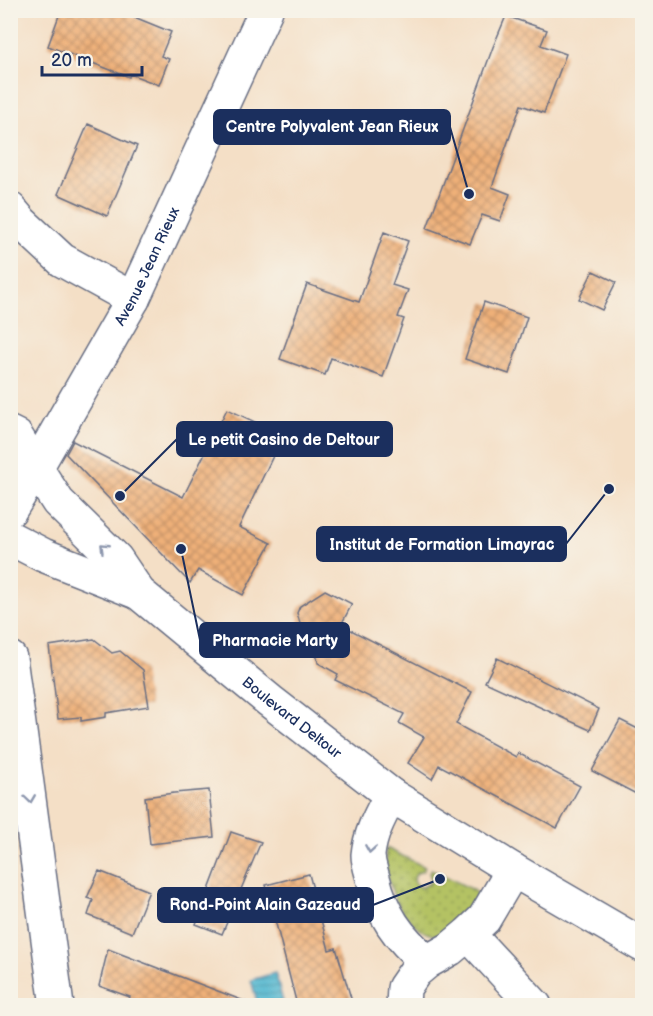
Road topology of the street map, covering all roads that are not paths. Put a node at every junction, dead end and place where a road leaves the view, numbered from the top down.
1 (266, 10) edge
2 (10, 209) edge
3 (133, 299) junction
4 (10, 434) edge
5 (36, 468) junction
6 (10, 510) edge
7 (10, 538) edge
8 (139, 593) junction
9 (10, 658) edge
10 (391, 795) junction
11 (513, 870) junction
12 (468, 934) junction
13 (642, 945) edge
14 (427, 962) junction
15 (57, 1005) edge
16 (403, 1005) edge
17 (535, 1005) edge

1 - 3 street, Avenue Jean Rieux
2 - 3 street
3 - 5 street, Avenue Jean Rieux
4 - 5 street, Boulevard Deltour
5 - 6 street, Avenue Jean Rieux
8 -> 5 street, Boulevard Deltour
7 - 8 street, Boulevard Deltour
8 - 10 street, Boulevard Deltour
9 -> 15 street
10 - 11 street, Boulevard Deltour
10 -> 14 street
11 - 12 street
11 - 13 street, Boulevard Deltour
12 - 14 street
12 - 17 street
14 - 16 street

